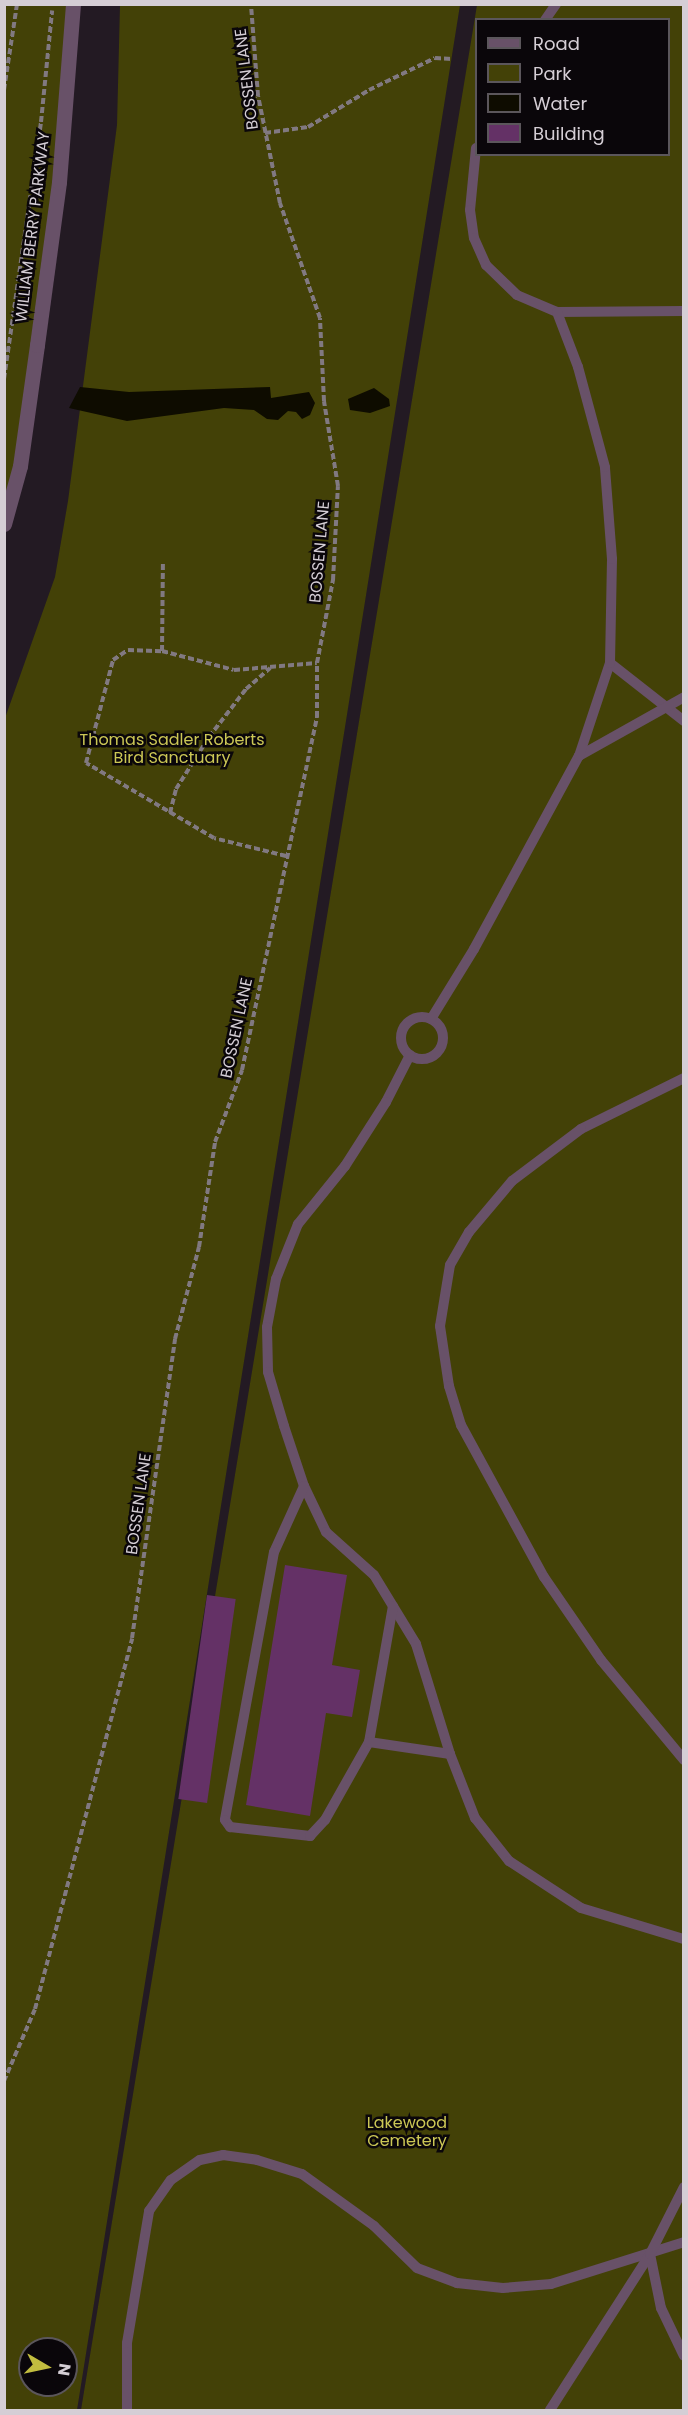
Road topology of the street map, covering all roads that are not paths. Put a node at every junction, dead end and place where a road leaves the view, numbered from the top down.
1 (73, 4) edge
2 (556, 4) edge
3 (546, 18) edge
4 (476, 156) edge
5 (684, 311) edge
6 (557, 312) junction
7 (4, 524) edge
8 (610, 663) junction
9 (684, 697) edge
10 (666, 704) junction
11 (684, 721) edge
12 (579, 756) junction
13 (431, 1019) junction
14 (410, 1055) junction
15 (684, 1078) edge
16 (304, 1486) junction
17 (393, 1606) junction
18 (369, 1742) junction
19 (450, 1754) junction
20 (684, 1760) edge
21 (684, 1940) edge
22 (684, 2187) edge
23 (684, 2242) edge
24 (650, 2254) junction
25 (684, 2356) edge
26 (127, 2410) edge
27 (550, 2410) edge

1 - 7 street, WILLIAM BERRY PARKWAY
2 - 3 lane
4 - 6 lane
5 - 6 lane
6 - 8 lane
8 - 10 lane
8 - 12 lane
9 - 10 lane
10 - 11 lane
10 - 12 lane
12 - 13 lane
13 - 14 lane
13 - 14 lane
14 - 16 lane
15 - 20 lane
16 - 17 lane
16 - 18 lane
17 - 18 lane
17 - 19 lane
18 - 19 lane
19 - 21 lane
22 - 24 lane
23 - 24 lane
24 - 25 lane
24 - 26 lane
24 - 27 lane

